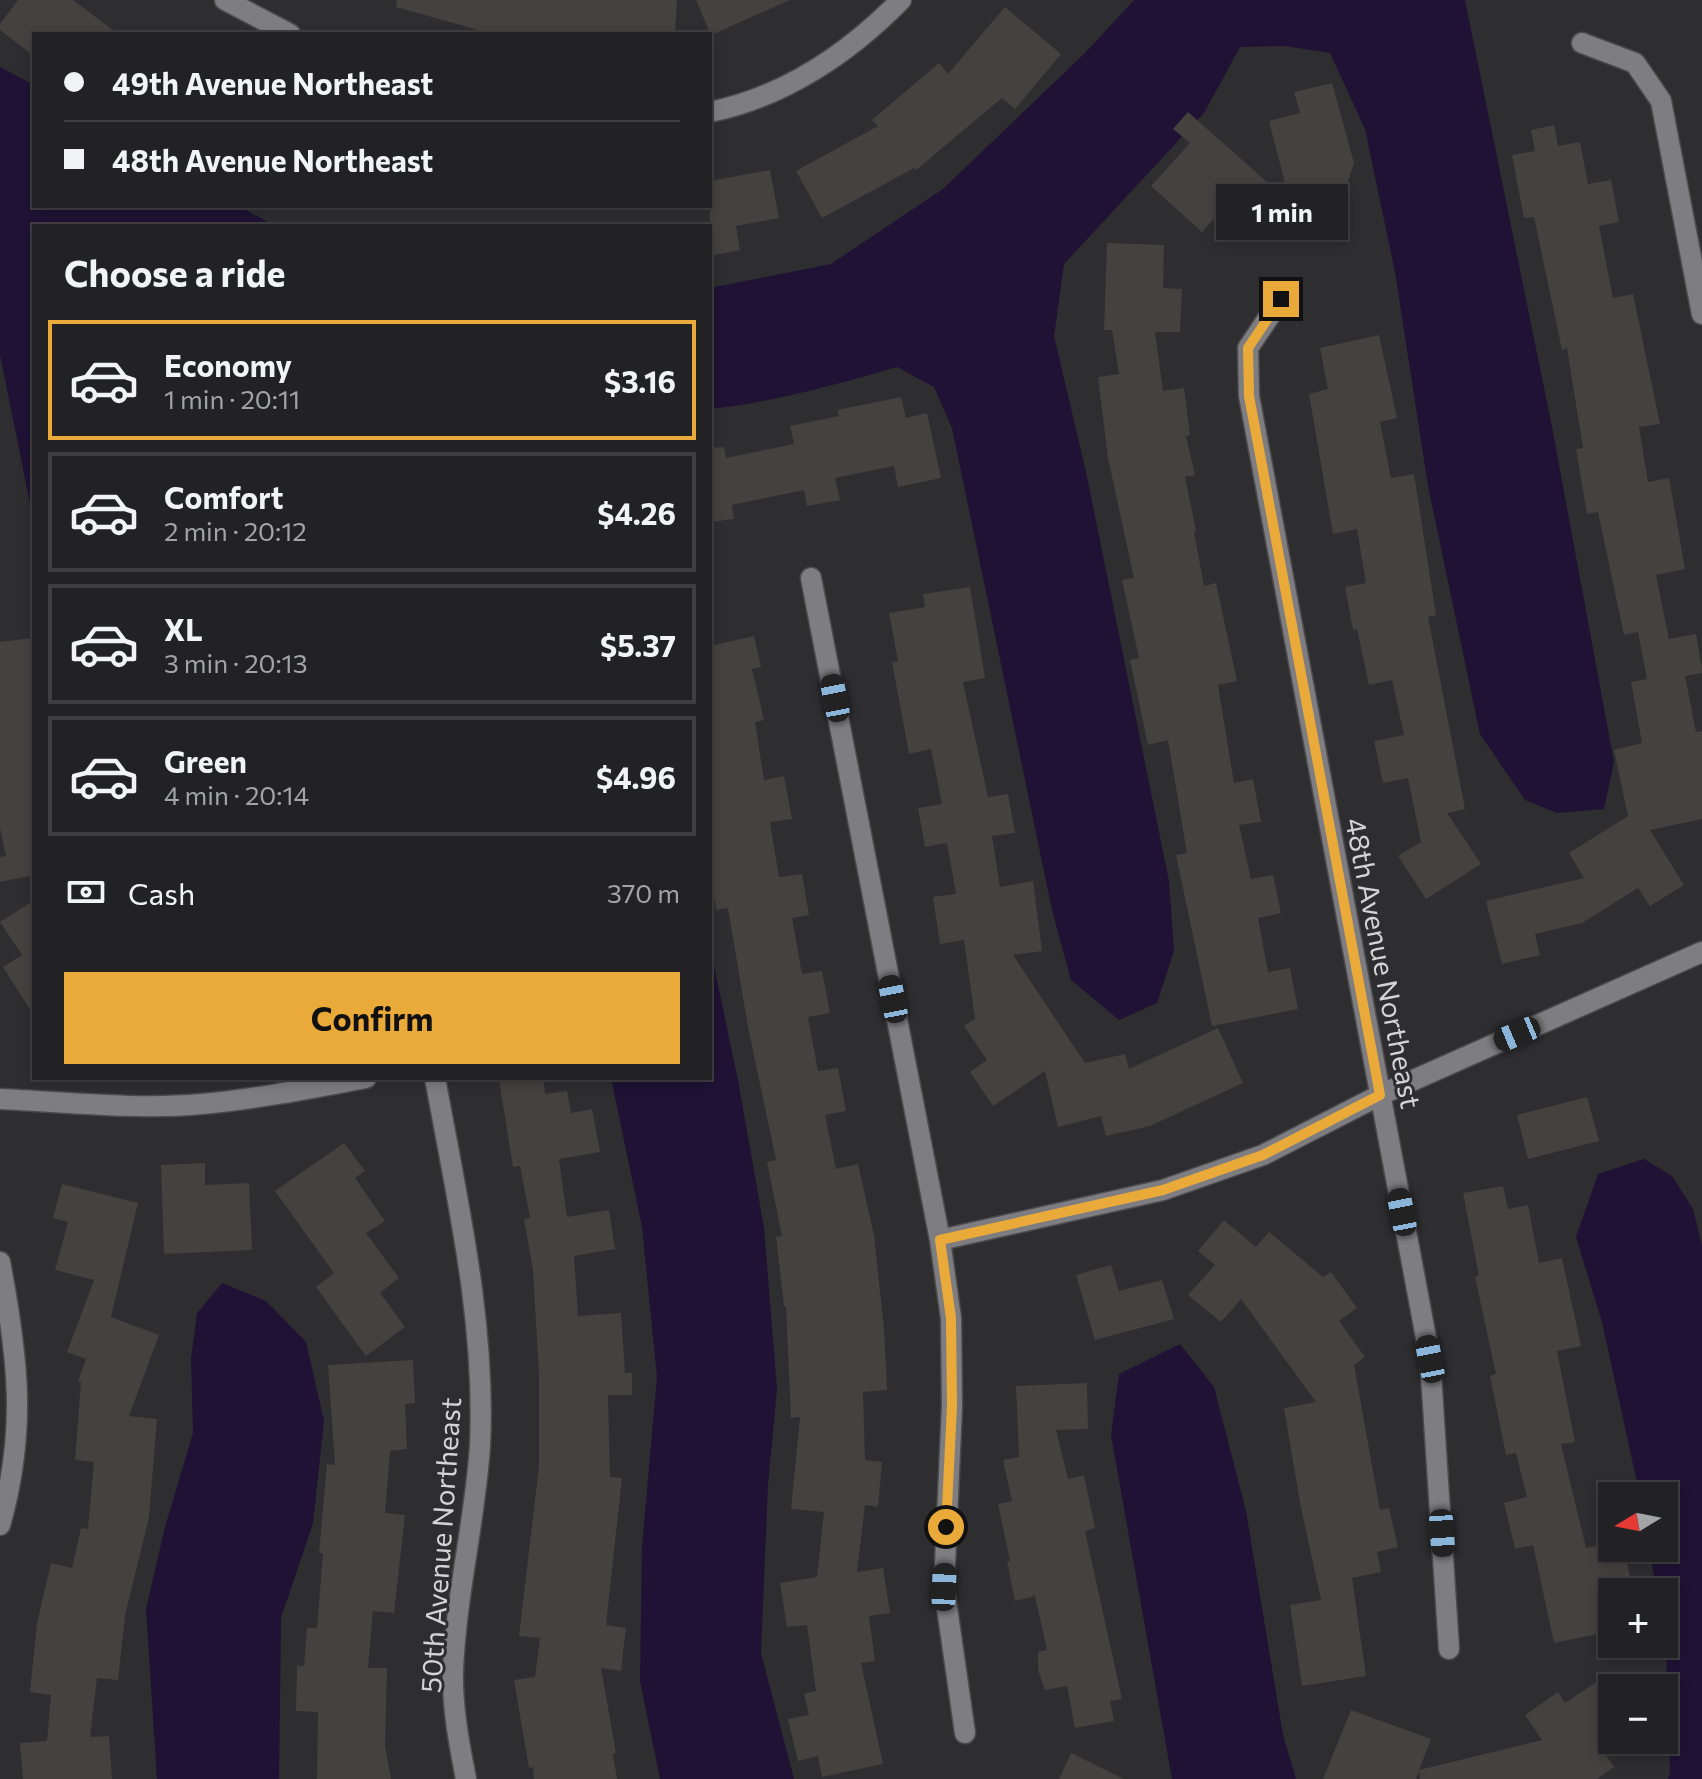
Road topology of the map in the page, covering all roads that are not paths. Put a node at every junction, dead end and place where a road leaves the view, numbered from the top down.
1 (225, 0) edge
2 (901, 0) edge
3 (286, 32) edge
4 (1582, 43) dead end
5 (712, 111) edge
6 (1281, 299) dead end
7 (1702, 314) edge
8 (811, 578) dead end
9 (1702, 952) edge
10 (355, 1080) edge
11 (435, 1080) edge
12 (1380, 1095) junction
13 (0, 1099) edge
14 (940, 1240) junction
15 (0, 1262) edge
16 (0, 1525) edge
17 (1449, 1649) dead end
18 (965, 1733) dead end
19 (466, 1779) edge

1 - 3 street
2 - 5 street
4 - 7 street
6 - 12 street, 48th Avenue Northeast
8 - 14 street
9 - 12 street
10 - 13 street
11 - 19 street, 50th Avenue Northeast
12 - 14 street
12 - 17 street, 48th Avenue Northeast
14 - 18 street
15 - 16 street

